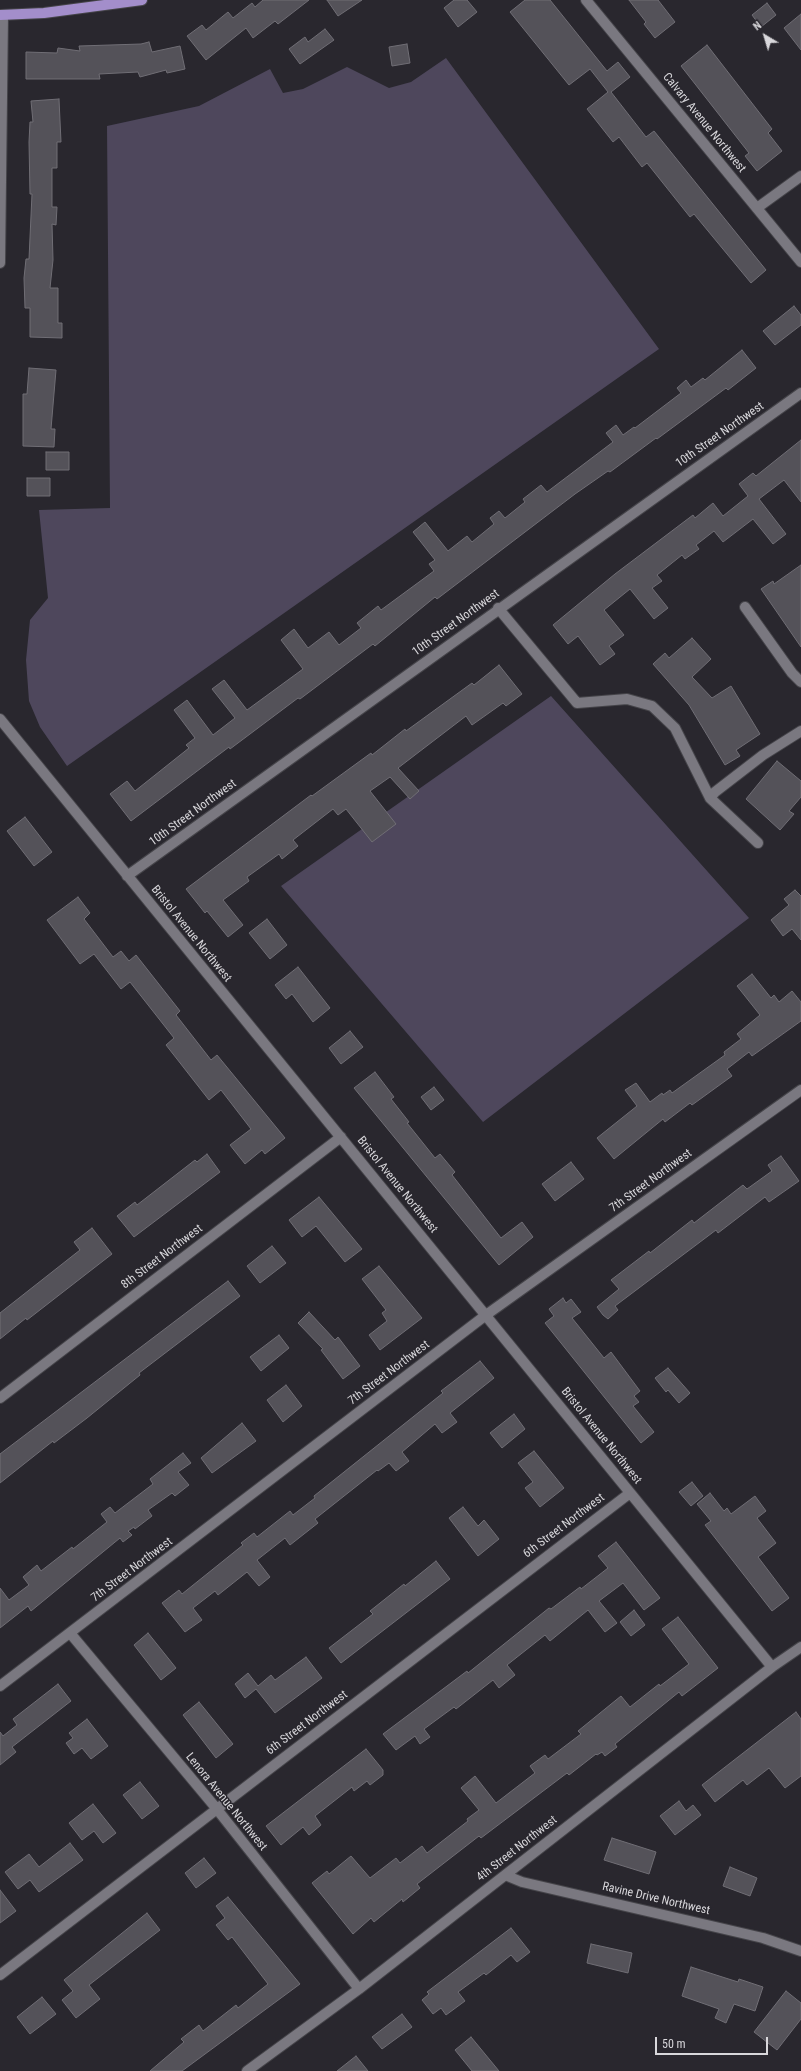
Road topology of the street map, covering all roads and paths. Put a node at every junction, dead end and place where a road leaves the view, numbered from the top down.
1 (142, 0) edge
2 (586, 0) edge
3 (1, 15) edge
4 (801, 176) edge
5 (757, 208) junction
6 (801, 262) edge
7 (0, 263) edge
8 (801, 393) edge
9 (745, 607) dead end
10 (498, 608) junction
11 (801, 682) edge
12 (0, 719) edge
13 (801, 731) edge
14 (710, 798) junction
15 (758, 844) dead end
16 (127, 876) junction
17 (801, 1090) edge
18 (341, 1137) junction
19 (486, 1315) junction
20 (0, 1398) edge
21 (630, 1492) junction
22 (70, 1633) junction
23 (801, 1646) edge
24 (772, 1667) junction
25 (0, 1686) edge
26 (216, 1808) junction
27 (505, 1875) junction
28 (801, 1951) edge
29 (0, 1975) edge
30 (359, 1989) junction
31 (247, 2071) edge

1 - 3 main road
2 - 5 street, Calvary Avenue Northwest
3 - 7 street
4 - 5 street
5 - 6 street, Calvary Avenue Northwest
8 - 10 street, 10th Street Northwest
9 - 11 street
10 - 14 street
10 - 16 street, 10th Street Northwest
12 - 16 street, Bristol Avenue Northwest
13 - 14 street
14 - 15 street
16 - 18 street, Bristol Avenue Northwest
17 - 19 street, 7th Street Northwest
18 - 19 street, Bristol Avenue Northwest
18 - 20 street, 8th Street Northwest
19 - 21 street, Bristol Avenue Northwest
19 - 22 street, 7th Street Northwest
21 - 24 street, Bristol Avenue Northwest
21 - 26 street, 6th Street Northwest
22 - 25 street, 7th Street Northwest
22 - 26 street, Lenora Avenue Northwest
23 - 24 street, 4th Street Northwest
24 - 27 street, 4th Street Northwest
26 - 29 street, 6th Street Northwest
26 - 30 street, Lenora Avenue Northwest
27 - 28 street, Ravine Drive Northwest
27 - 30 street, 4th Street Northwest
30 - 31 street, 4th Street Northwest

